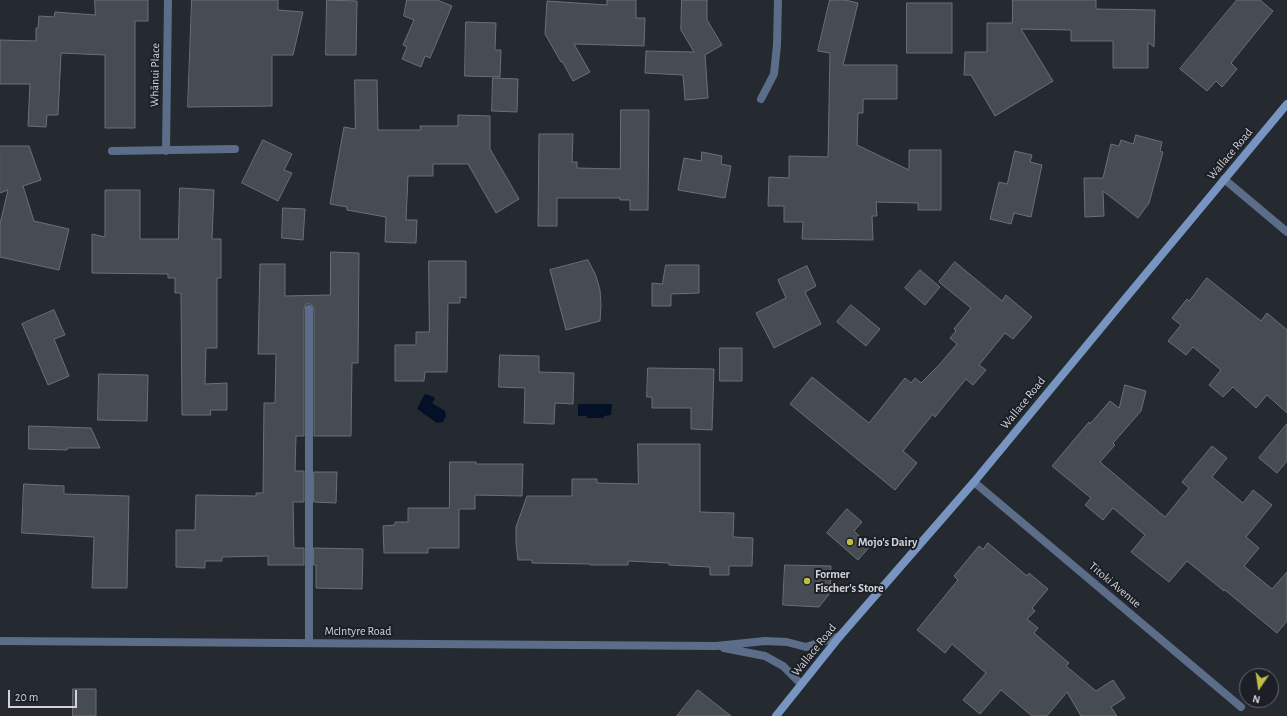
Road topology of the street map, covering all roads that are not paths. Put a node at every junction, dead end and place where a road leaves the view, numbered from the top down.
1 (168, 0) edge
2 (778, 0) edge
3 (761, 99) dead end
4 (1287, 104) edge
5 (235, 149) dead end
6 (112, 151) dead end
7 (166, 151) junction
8 (1224, 180) junction
9 (1287, 232) edge
10 (309, 309) dead end
11 (974, 482) junction
12 (840, 636) junction
13 (0, 641) edge
14 (309, 643) junction
15 (716, 646) junction
16 (801, 684) junction
17 (1239, 705) edge
18 (776, 716) edge

1 - 7 street, Whānui Place
2 - 3 street
4 - 8 street, Wallace Road
5 - 7 street
6 - 7 street
8 - 9 street
8 - 11 street, Wallace Road
10 - 14 street
11 - 12 street, Wallace Road
11 - 17 street, Titoki Avenue
12 - 15 street, McIntyre Road
12 - 16 street, Wallace Road
13 - 14 street, McIntyre Road
14 - 15 street, McIntyre Road
15 - 16 street, McIntyre Road
16 - 18 street, Wallace Road

